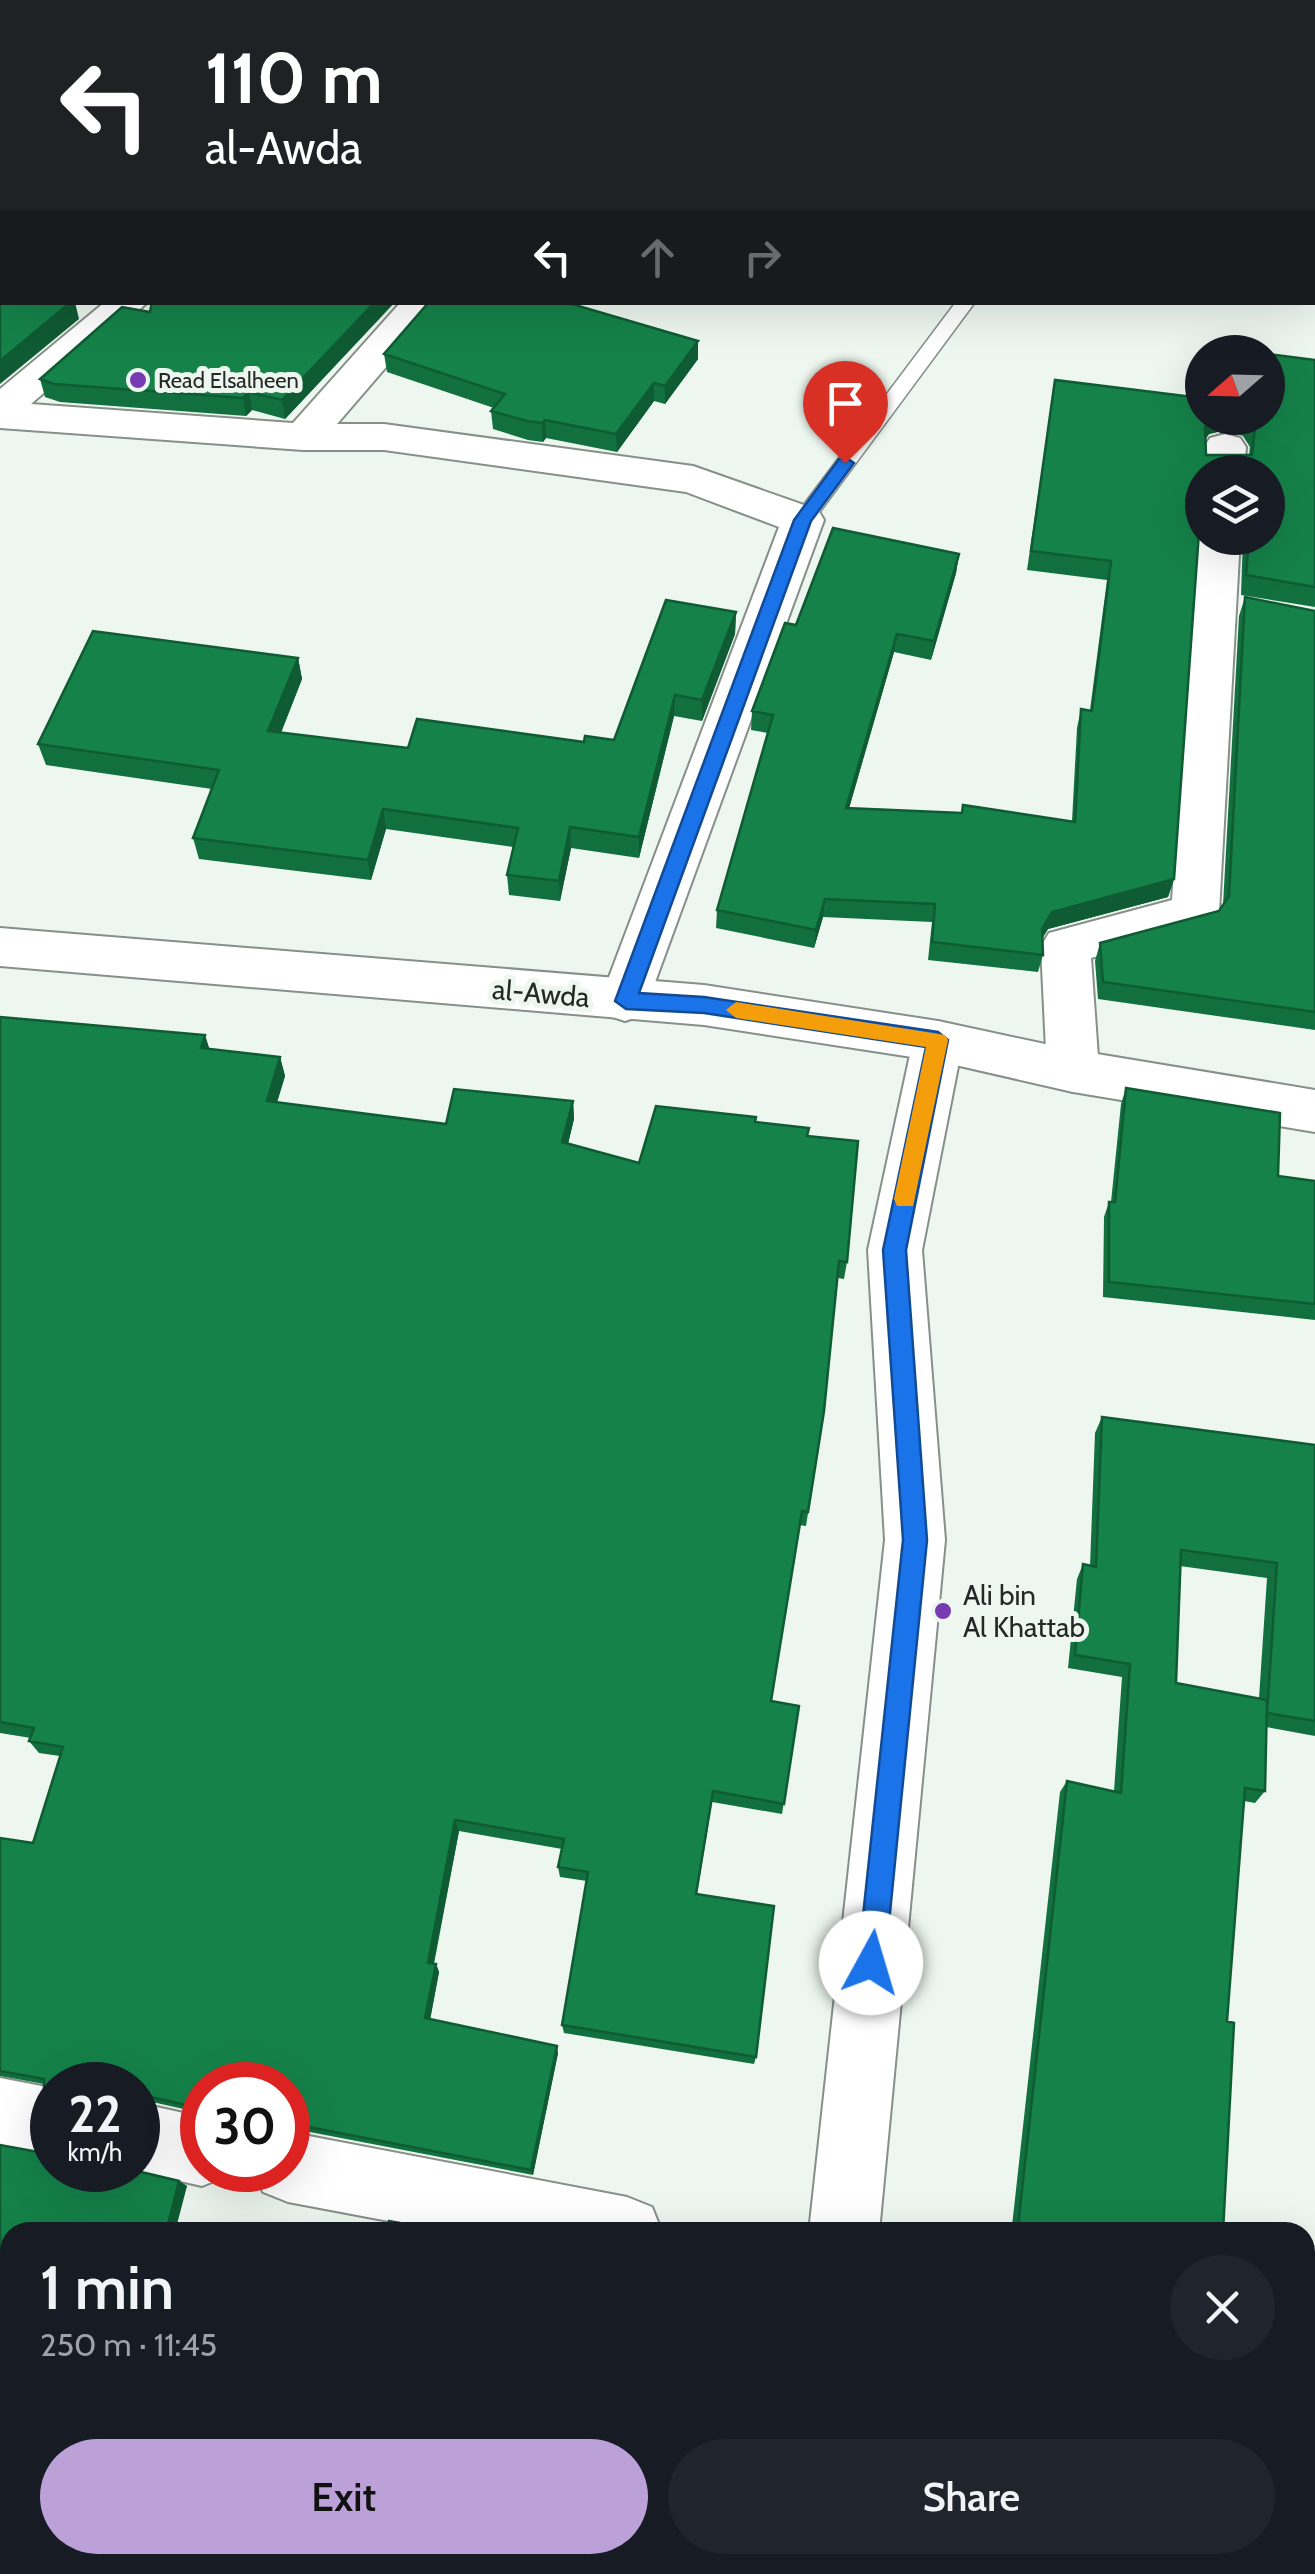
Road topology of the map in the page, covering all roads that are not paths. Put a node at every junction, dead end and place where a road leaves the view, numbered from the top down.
1 (126, 305) edge
2 (421, 305) edge
3 (964, 305) edge
4 (0, 412) edge
5 (303, 437) junction
6 (803, 520) junction
7 (1220, 555) edge
8 (0, 946) edge
9 (626, 1001) junction
10 (938, 1040) junction
11 (1073, 1071) junction
12 (1315, 1111) edge
13 (0, 2112) edge
14 (30, 2118) edge
15 (310, 2171) edge
16 (575, 2222) edge
17 (845, 2222) edge

1 - 4 street
2 - 5 street
3 - 6 lane
4 - 5 street
5 - 6 street
6 - 9 street
7 - 11 street
8 - 9 street, al-Awda
9 - 10 street, al-Awda
10 - 11 street, al-Awda
10 - 17 street
11 - 12 street, al-Awda
13 - 14 street
15 - 16 street

